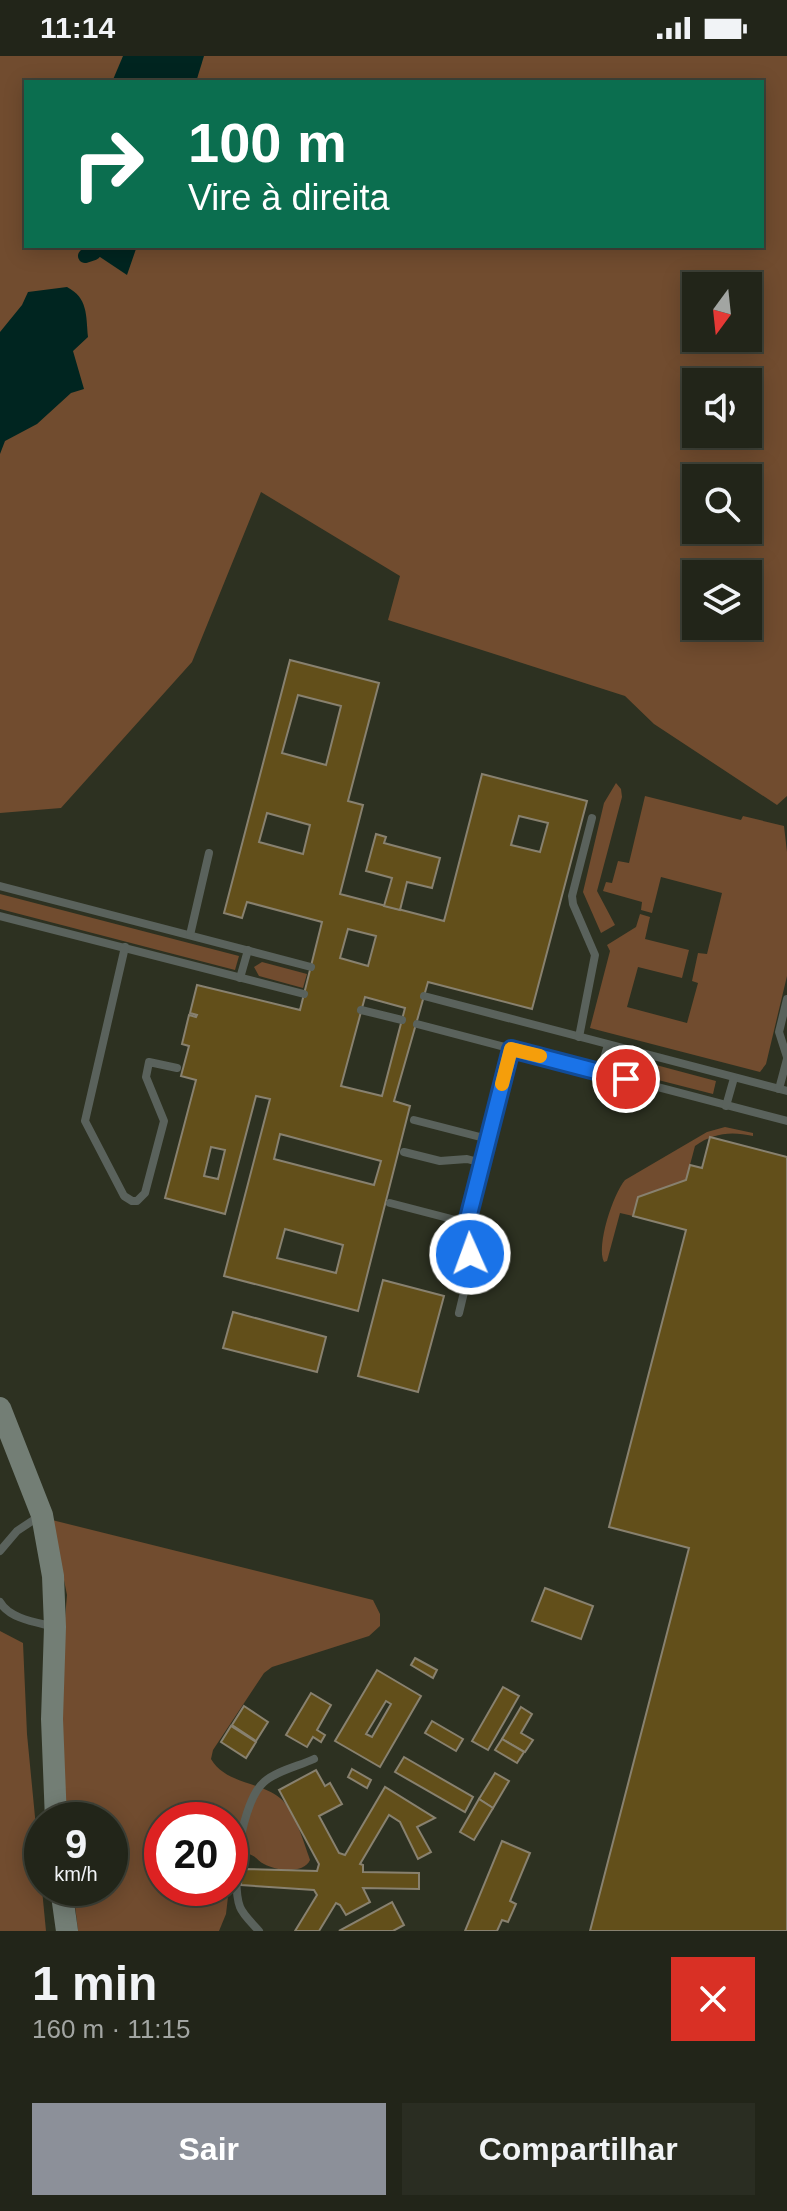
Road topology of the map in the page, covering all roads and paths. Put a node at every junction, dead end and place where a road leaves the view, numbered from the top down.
1 (592, 818) dead end
2 (209, 853) dead end
3 (0, 886) edge
4 (0, 916) edge
5 (190, 935) junction
6 (125, 947) junction
7 (248, 950) junction
8 (311, 967) dead end
9 (240, 978) junction
10 (304, 994) dead end
11 (424, 996) dead end
12 (787, 999) edge
13 (361, 1010) dead end
14 (402, 1020) dead end
15 (417, 1024) dead end
16 (579, 1037) junction
17 (608, 1045) junction
18 (511, 1049) junction
19 (787, 1058) edge
20 (177, 1068) dead end
21 (600, 1072) junction
22 (734, 1078) junction
23 (783, 1090) edge
24 (726, 1106) junction
25 (414, 1120) dead end
26 (787, 1121) edge
27 (488, 1139) junction
28 (404, 1152) dead end
29 (482, 1163) junction
30 (390, 1203) dead end
31 (466, 1228) junction
32 (459, 1313) dead end
33 (0, 1408) edge
34 (42, 1515) junction
35 (0, 1551) edge
36 (0, 1602) edge
37 (55, 1627) junction
38 (314, 1759) dead end
39 (55, 1802) edge
40 (64, 1906) edge
41 (67, 1931) edge
42 (259, 1931) edge

1 - 16 lane
2 - 5 lane
3 - 5 lane
4 - 6 lane
5 - 7 lane
6 - 9 lane
6 - 20 lane
7 - 8 lane
7 - 9 lane
9 - 10 lane
11 - 16 lane
12 - 19 lane
13 - 14 lane
15 - 18 lane
16 - 17 lane
17 - 21 lane
17 - 22 lane
18 - 21 lane
18 - 27 lane
19 - 23 lane
21 - 24 lane
22 - 23 lane
22 - 24 lane
24 - 26 lane
25 - 27 lane
27 - 29 lane
28 - 29 lane
29 - 31 lane
30 - 31 lane
31 - 32 lane
33 - 34 main road
34 - 35 lane
34 - 37 main road
36 - 37 lane
37 - 39 main road
38 - 42 lane
40 - 41 main road

